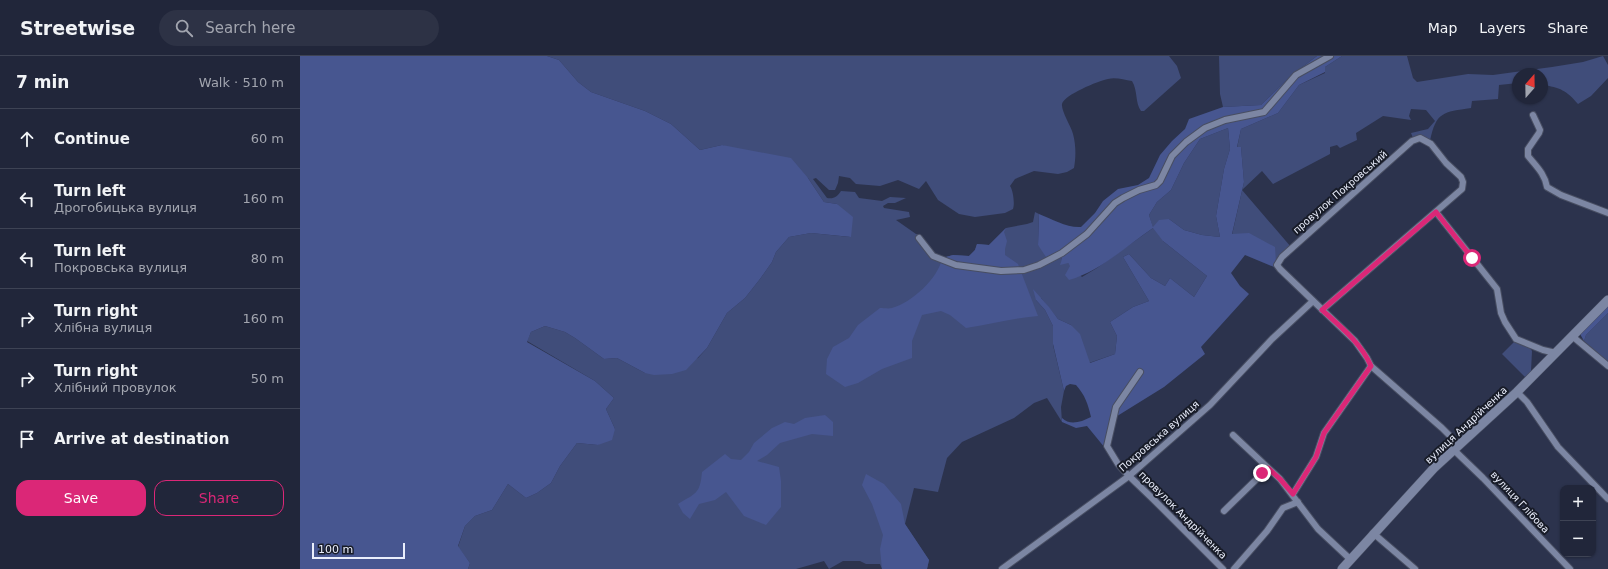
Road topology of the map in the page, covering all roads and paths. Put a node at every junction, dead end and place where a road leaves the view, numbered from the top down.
1 (1330, 56) edge
2 (1533, 115) dead end
3 (1436, 212) junction
4 (1608, 213) edge
5 (919, 238) dead end
6 (1608, 300) edge
7 (1313, 301) junction
8 (1322, 310) junction
9 (1572, 336) junction
10 (1556, 353) junction
11 (1371, 366) junction
12 (1608, 366) edge
13 (1140, 372) dead end
14 (1518, 392) junction
15 (1233, 435) dead end
16 (1456, 447) junction
17 (1268, 468) junction
18 (1129, 476) junction
19 (1293, 494) junction
20 (1608, 499) edge
21 (1298, 502) junction
22 (1224, 511) dead end
23 (1373, 533) junction
24 (1350, 559) junction
25 (1002, 569) edge
26 (1223, 569) edge
27 (1234, 569) edge
28 (1342, 569) edge
29 (1415, 569) edge
30 (1570, 569) edge

1 - 5 street
2 - 4 street
3 - 7 street, провулок Покровський
3 - 8 street
3 - 10 street
6 - 9 street, вулиця Андрійченка
7 - 8 street
7 - 18 street, Покровська вулиця
8 - 11 street
9 - 10 street, вулиця Андрійченка
9 - 12 street
10 - 14 street, вулиця Андрійченка
11 - 16 street
11 - 19 street
13 - 18 street, провулок Андрійченка
14 - 16 street, вулиця Андрійченка
14 - 20 street
15 - 17 street
16 - 23 street, вулиця Андрійченка
16 - 30 street, вулиця Глібова
17 - 19 street
17 - 22 street
18 - 25 street, Покровська вулиця
18 - 26 street, провулок Андрійченка
19 - 21 street
21 - 24 street
21 - 27 street
23 - 24 street, вулиця Андрійченка
23 - 29 street
24 - 28 street, вулиця Андрійченка

